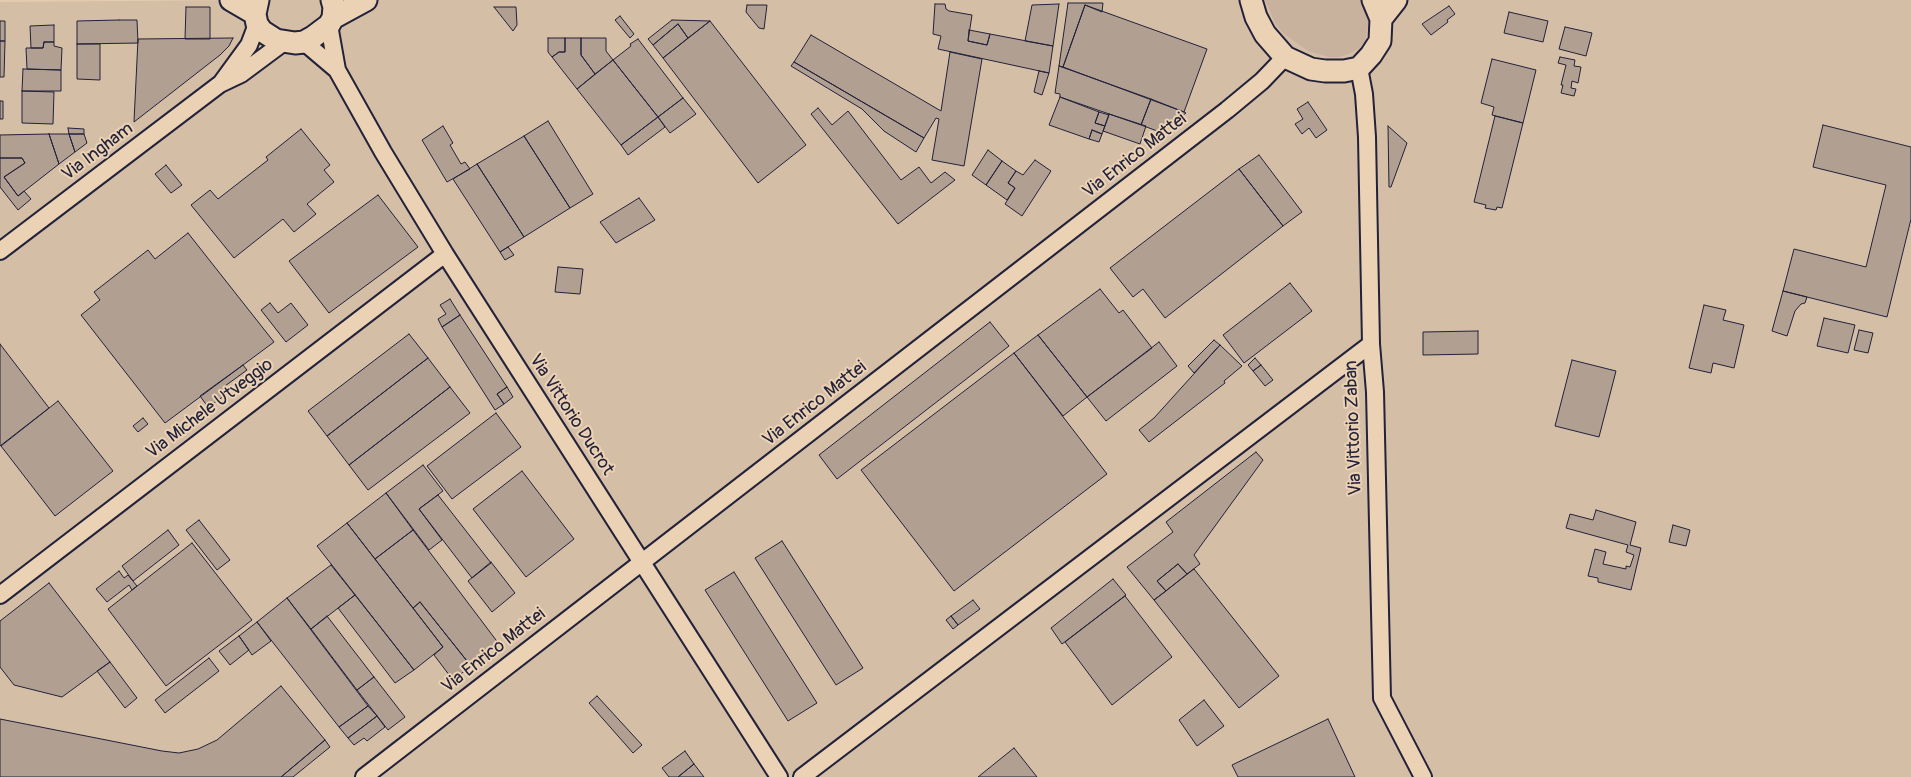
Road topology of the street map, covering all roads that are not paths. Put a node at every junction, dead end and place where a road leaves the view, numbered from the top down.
1 (231, 0) edge
2 (366, 0) edge
3 (1238, 0) edge
4 (1396, 0) edge
5 (1253, 8) edge
6 (1377, 10) edge
7 (257, 12) edge
8 (332, 14) edge
9 (294, 42) junction
10 (1285, 57) junction
11 (1359, 68) junction
12 (337, 70) junction
13 (220, 84) junction
14 (0, 251) edge
15 (445, 254) junction
16 (1371, 344) junction
17 (642, 562) junction
18 (0, 595) edge
19 (364, 777) edge
20 (779, 777) edge
21 (802, 777) edge
22 (1422, 777) edge

1 - 7 street
2 - 8 street
3 - 5 street
4 - 6 street
5 - 10 street
6 - 11 street
7 - 9 street
7 - 13 street
8 - 9 street
8 - 12 street
9 - 12 street
9 - 13 street
10 - 11 street
10 - 17 street, Via Enrico Mattei
11 - 16 street, Via Vittorio Zaban
12 - 15 street, Via Vittorio Ducrot
13 - 14 street, Via Ingham
15 - 17 street, Via Vittorio Ducrot
15 - 18 street, Via Michele Utveggio
16 - 21 street
16 - 22 street, Via Vittorio Zaban
17 - 19 street, Via Enrico Mattei
17 - 20 street, Via Vittorio Ducrot

